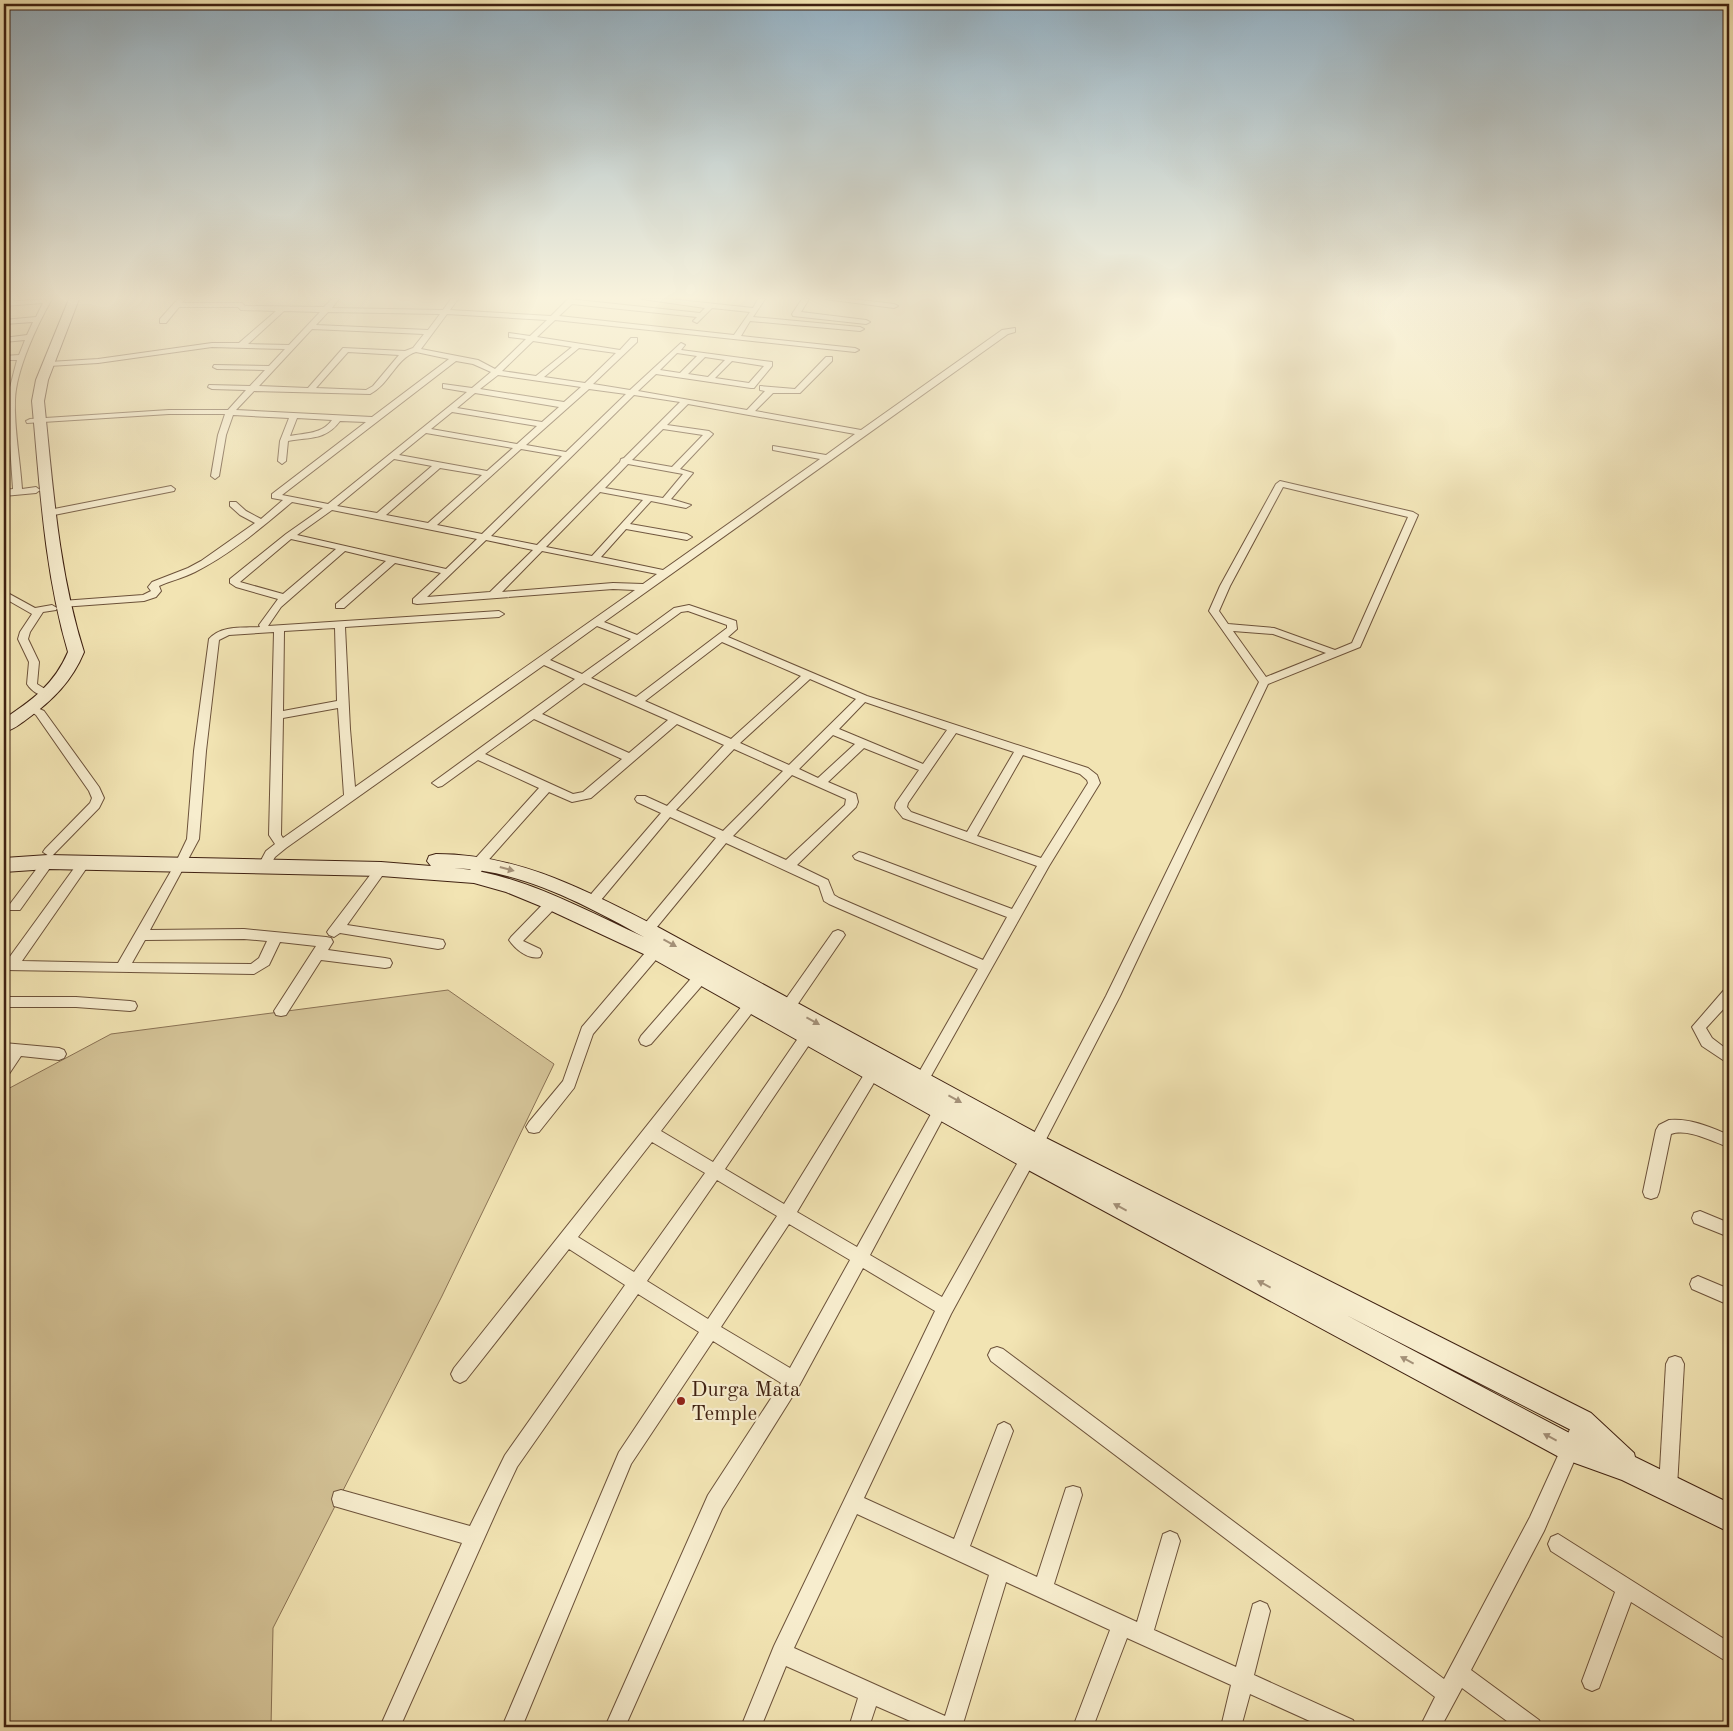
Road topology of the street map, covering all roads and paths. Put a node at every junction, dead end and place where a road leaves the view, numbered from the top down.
1 (15, 380) edge
2 (34, 380) edge
3 (43, 380) edge
4 (260, 380) edge
5 (319, 380) edge
6 (382, 380) edge
7 (427, 380) edge
8 (486, 380) edge
9 (542, 380) edge
10 (592, 380) edge
11 (645, 380) edge
12 (709, 380) edge
13 (756, 380) edge
14 (809, 380) edge
15 (937, 380) edge
16 (446, 386) dead end
17 (586, 386) junction
18 (751, 386) junction
19 (212, 387) dead end
20 (252, 388) junction
21 (472, 390) junction
22 (769, 390) junction
23 (309, 391) junction
24 (632, 393) junction
25 (7, 398) edge
26 (686, 401) junction
27 (565, 405) junction
28 (449, 409) junction
29 (230, 412) junction
30 (749, 412) junction
31 (294, 415) junction
32 (338, 418) junction
33 (35, 420) junction
34 (374, 420) junction
35 (8, 421) edge
36 (543, 425) junction
37 (660, 426) junction
38 (423, 430) junction
39 (862, 433) junction
40 (285, 439) junction
41 (14, 440) junction
42 (4, 441) edge
43 (519, 446) junction
44 (776, 448) dead end
45 (570, 455) junction
46 (392, 456) junction
47 (827, 458) junction
48 (282, 461) dead end
49 (624, 461) junction
50 (16, 464) junction
51 (4, 465) edge
52 (438, 465) junction
53 (674, 470) junction
54 (488, 474) junction
55 (215, 476) dead end
56 (171, 489) dead end
57 (598, 489) junction
58 (36, 490) junction
59 (18, 492) junction
60 (4, 493) edge
61 (649, 498) junction
62 (290, 499) junction
63 (665, 501) junction
64 (233, 504) dead end
65 (686, 505) dead end
66 (330, 507) junction
67 (49, 513) junction
68 (378, 517) junction
69 (262, 523) junction
70 (624, 526) junction
71 (429, 527) junction
72 (289, 536) junction
73 (686, 537) dead end
74 (485, 538) junction
75 (343, 548) junction
76 (540, 549) junction
77 (594, 559) junction
78 (394, 560) junction
79 (448, 572) junction
80 (665, 573) junction
81 (645, 587) junction
82 (4, 594) edge
83 (493, 595) junction
84 (284, 598) junction
85 (340, 606) dead end
86 (51, 608) junction
87 (499, 614) dead end
88 (596, 622) junction
89 (340, 624) junction
90 (264, 625) dead end
91 (1225, 627) junction
92 (279, 628) junction
93 (637, 638) junction
94 (721, 638) junction
95 (1335, 654) junction
96 (542, 660) junction
97 (66, 675) joint
98 (808, 675) junction
99 (583, 678) junction
100 (1264, 682) junction
101 (48, 694) junction
102 (863, 698) junction
103 (637, 702) junction
104 (344, 703) junction
105 (31, 708) junction
106 (534, 714) junction
107 (278, 715) junction
108 (676, 719) junction
109 (4, 727) edge
110 (954, 728) junction
111 (832, 730) junction
112 (862, 743) junction
113 (732, 744) junction
114 (1020, 751) junction
115 (477, 755) junction
116 (630, 758) junction
117 (926, 769) junction
118 (792, 771) junction
119 (438, 783) dead end
120 (820, 783) junction
121 (547, 787) junction
122 (350, 796) junction
123 (641, 799) dead end
124 (669, 811) junction
125 (723, 838) junction
126 (970, 838) junction
127 (4, 854) edge
128 (272, 855) junction
129 (860, 856) dead end
130 (48, 857) junction
131 (184, 858) junction
132 (84, 863) junction
133 (1044, 864) junction
134 (4, 865) edge
135 (788, 866) junction
136 (380, 869) junction
137 (476, 869) junction
138 (552, 903) junction
139 (591, 903) junction
140 (15, 907) dead end
141 (1016, 915) junction
142 (337, 928) junction
143 (647, 930) junction
144 (141, 935) junction
145 (838, 935) dead end
146 (276, 936) junction
147 (326, 942) junction
148 (438, 944) dead end
149 (535, 952) dead end
150 (654, 952) junction
151 (318, 954) junction
152 (385, 963) dead end
153 (986, 967) junction
154 (122, 968) junction
155 (7, 970) edge
156 (700, 978) junction
157 (1729, 994) edge
158 (4, 1002) edge
159 (751, 1005) junction
160 (130, 1006) dead end
161 (788, 1007) junction
162 (281, 1011) dead end
163 (808, 1035) junction
164 (646, 1040) dead end
165 (10, 1049) edge
166 (59, 1054) dead end
167 (1729, 1058) edge
168 (4, 1070) edge
169 (873, 1072) junction
170 (921, 1080) junction
171 (940, 1109) junction
172 (534, 1127) dead end
173 (651, 1133) junction
174 (1729, 1141) edge
175 (1032, 1151) junction
176 (715, 1171) junction
177 (1652, 1192) dead end
178 (787, 1214) junction
179 (1700, 1218) dead end
180 (1729, 1230) edge
181 (567, 1240) junction
182 (860, 1257) junction
183 (636, 1284) junction
184 (1698, 1284) dead end
185 (1729, 1297) edge
186 (945, 1308) junction
187 (710, 1330) junction
188 (997, 1355) dead end
189 (1675, 1364) dead end
190 (460, 1374) dead end
191 (793, 1380) junction
192 (1582, 1422) junction
193 (1004, 1431) dead end
194 (1571, 1448) junction
195 (1628, 1468) junction
196 (1668, 1487) junction
197 (1073, 1495) dead end
198 (341, 1499) dead end
199 (853, 1503) junction
200 (1729, 1518) edge
201 (474, 1537) junction
202 (1170, 1541) dead end
203 (1558, 1544) dead end
204 (959, 1551) junction
205 (1000, 1570) junction
206 (1626, 1588) junction
207 (1043, 1589) junction
208 (1260, 1611) dead end
209 (1122, 1625) junction
210 (1143, 1634) junction
211 (781, 1653) junction
212 (1729, 1653) edge
213 (1459, 1673) junction
214 (1244, 1680) junction
215 (1592, 1681) dead end
216 (870, 1693) junction
217 (1448, 1694) junction
218 (390, 1727) edge
219 (512, 1727) edge
220 (615, 1727) edge
221 (750, 1727) edge
222 (859, 1727) edge
223 (947, 1727) edge
224 (952, 1727) edge
225 (1083, 1727) edge
226 (1231, 1727) edge
227 (1346, 1727) edge
228 (1430, 1727) edge
229 (1532, 1727) edge

1 - 25 street
2 - 33 main road
3 - 33 main road
4 - 20 street
5 - 23 street
6 - 23 street
7 - 34 street
8 - 21 street
9 - 17 street
10 - 17 street
11 - 24 street
12 - 18 street
13 - 18 street
14 - 22 street
15 - 39 street
16 - 21 street
17 - 24 street
17 - 27 street
18 - 22 street
19 - 20 street
20 - 23 street
20 - 29 street
21 - 27 street
21 - 28 street
22 - 30 street
24 - 26 street
24 - 45 street
25 - 35 street
26 - 30 street
26 - 37 street
27 - 36 street
28 - 36 street
28 - 38 street
29 - 31 street
29 - 33 street
29 - 55 street
30 - 39 street
31 - 32 street
31 - 40 street
32 - 34 street
32 - 40 street
33 - 58 main road
33 - 67 main road
34 - 62 street
35 - 41 street
36 - 43 street
37 - 49 street
37 - 53 street
38 - 43 street
38 - 46 street
39 - 47 street
40 - 48 street
41 - 42 street
41 - 50 street
43 - 45 street
43 - 54 street
44 - 47 street
45 - 74 street
46 - 52 street
46 - 66 street
47 - 80 street
49 - 53 street
49 - 57 street
50 - 51 street
50 - 59 street
52 - 54 street
52 - 68 street
53 - 63 street
54 - 71 street
56 - 67 street
57 - 61 street
57 - 76 street
58 - 59 street
58 - 86 main road
59 - 60 street
61 - 63 street
61 - 70 street
62 - 66 street
62 - 69 street
63 - 65 street
64 - 69 street
66 - 68 street
66 - 72 street
67 - 86 main road
68 - 71 street
69 - 86 street
70 - 73 street
70 - 77 street
71 - 74 street
72 - 75 street
72 - 84 street
74 - 76 street
74 - 79 street
75 - 78 street
75 - 84 street
76 - 77 street
76 - 83 street
77 - 80 street
78 - 79 street
78 - 85 street
79 - 83 street
80 - 81 street
81 - 83 street
81 - 88 street
82 - 86 street
84 - 90 street
86 - 97 main road
86 - 101 street
87 - 89 street
88 - 93 street
88 - 96 street
89 - 92 street
89 - 104 street
91 - 95 street
91 - 95 street
91 - 100 street
92 - 107 street
92 - 131 street
93 - 94 street
93 - 99 street
94 - 98 street
94 - 103 street
95 - 100 street
96 - 99 street
96 - 122 street
97 - 101 main road
98 - 102 street
98 - 113 street
99 - 103 street
99 - 106 street
100 - 175 street
101 - 105 main road
102 - 110 street
102 - 111 street
103 - 108 street
104 - 107 street
104 - 122 street
105 - 109 main road
105 - 130 street
106 - 115 street
106 - 116 street
107 - 128 street
108 - 113 street
108 - 116 street
110 - 114 street
110 - 117 street
111 - 112 street
111 - 118 street
112 - 117 street
112 - 120 street
113 - 118 street
113 - 124 street
114 - 126 street
114 - 133 street
115 - 119 street
115 - 121 street
116 - 121 street
117 - 126 street
118 - 120 street
118 - 125 street
120 - 135 street
121 - 137 street
122 - 128 street
123 - 124 street
124 - 125 street
124 - 139 street
125 - 135 street
125 - 143 street
126 - 133 street
127 - 130 main road
128 - 131 main road
128 - 136 main road
128 - 137 main road
129 - 141 street
130 - 131 main road
130 - 132 main road
130 - 134 main road
130 - 140 street
131 - 132 main road
131 - 144 street
132 - 155 street
133 - 141 street
135 - 153 street
136 - 137 main road
136 - 142 street
137 - 138 main road
137 -> 139 main road
138 - 149 street
138 - 150 main road
139 - 143 main road
141 - 153 street
142 - 147 street
142 - 148 street
143 -> 161 main road
144 - 146 street
144 - 154 street
145 - 161 street
146 - 147 street
146 - 154 street
147 - 151 street
150 - 156 main road
150 - 172 street
151 - 152 street
151 - 162 street
153 - 170 street
154 - 155 street
156 - 159 main road
156 - 164 street
157 - 167 street
158 - 160 street
159 - 163 main road
159 - 173 street
161 -> 170 main road
163 - 169 main road
163 - 176 street
165 - 166 street
165 - 168 street
169 - 171 main road
169 - 178 street
170 -> 175 main road
171 - 175 main road
171 - 182 street
173 - 176 street
173 - 181 street
174 - 177 street
175 - 186 street
175 - 192 main road
194 -> 175 main road
176 - 178 street
176 - 183 street
178 - 182 street
178 - 187 street
179 - 180 street
181 - 183 street
181 - 190 street
182 - 186 street
182 - 191 street
183 - 187 street
183 - 201 street
184 - 185 street
186 - 199 street
187 - 191 street
187 - 219 street
188 - 217 street
189 - 196 street
191 - 220 street
192 - 194 street
192 - 195 main road
193 - 204 street
194 - 195 main road
194 - 213 street
195 - 196 main road
196 - 200 main road
197 - 207 street
198 - 201 street
199 - 204 street
199 - 211 street
201 - 218 street
202 - 210 street
203 - 206 street
204 - 205 street
205 - 207 street
205 - 224 street
206 - 212 street
206 - 215 street
207 - 209 street
208 - 214 street
209 - 210 street
209 - 225 street
210 - 214 street
211 - 216 street
211 - 221 street
213 - 217 street
213 - 229 street
214 - 226 street
214 - 227 street
216 - 222 street
216 - 223 street
217 - 228 street

